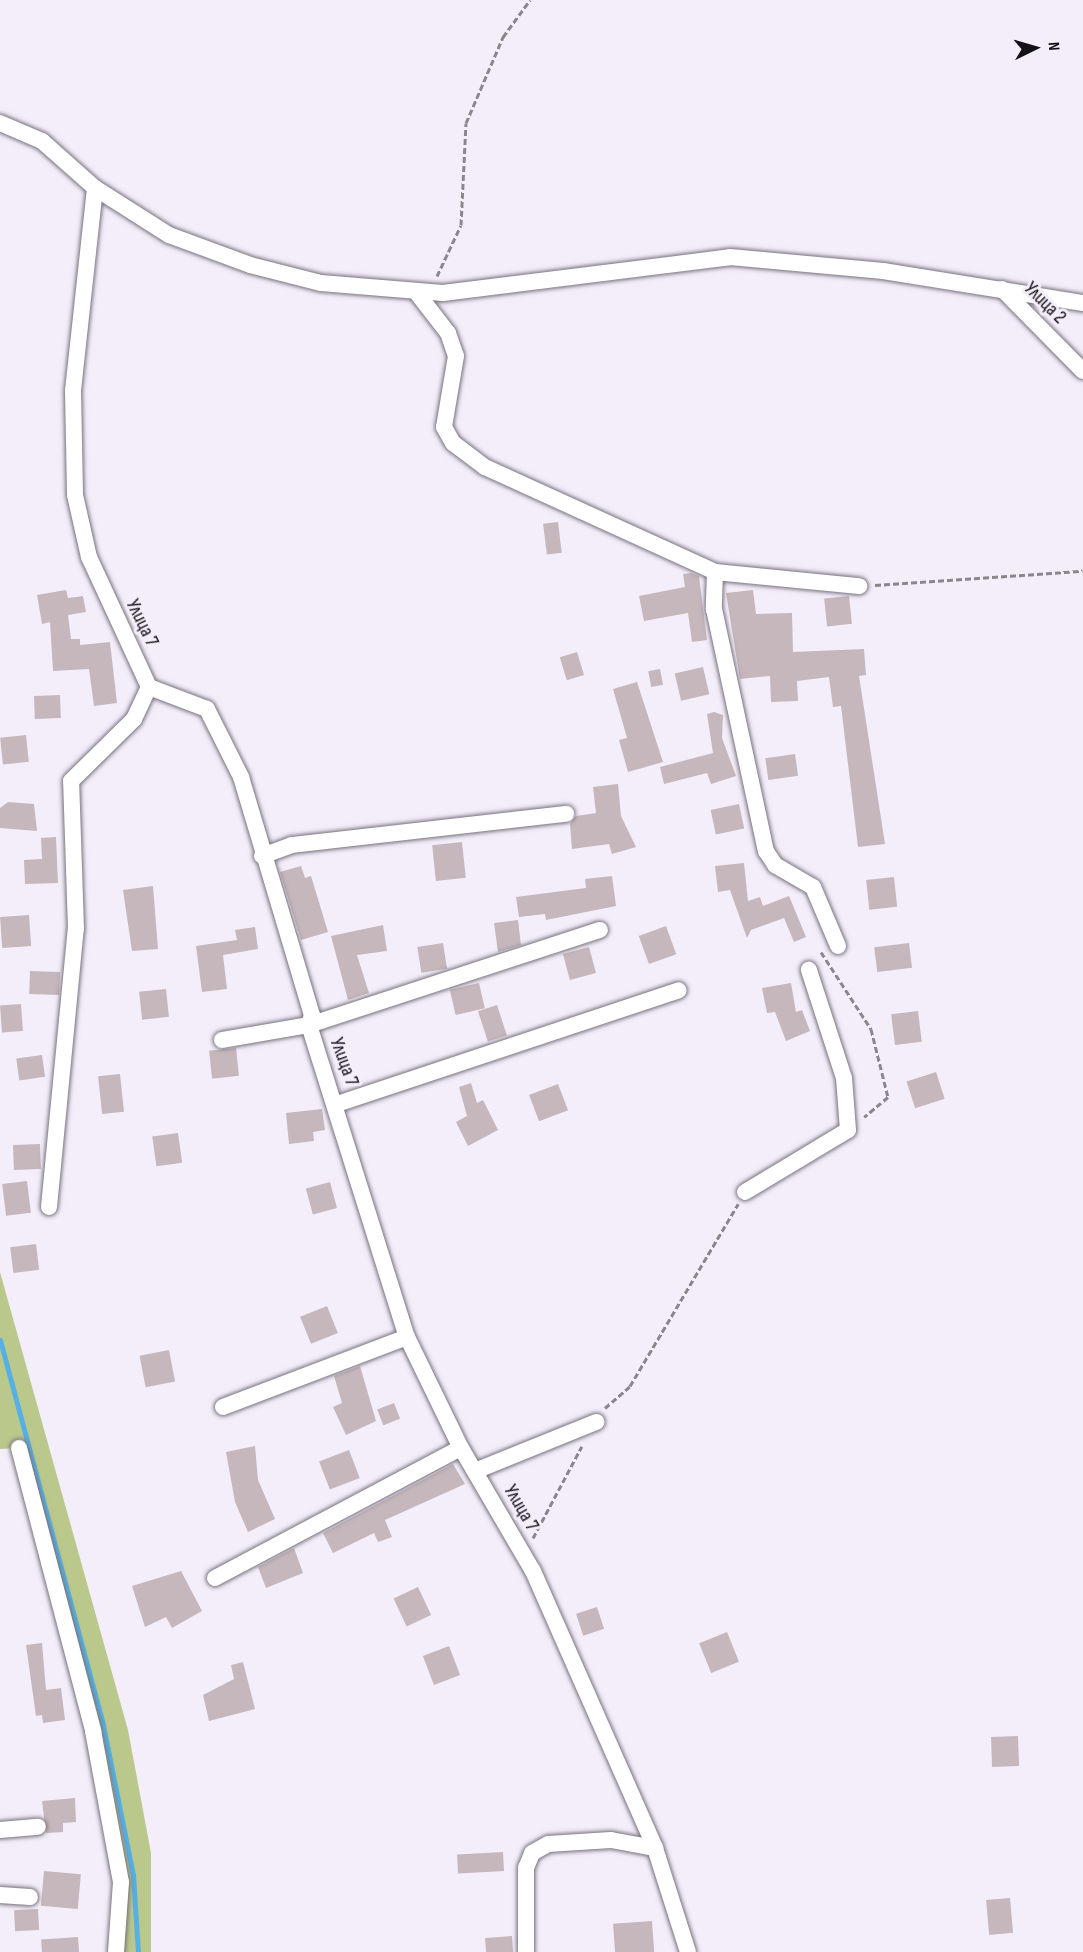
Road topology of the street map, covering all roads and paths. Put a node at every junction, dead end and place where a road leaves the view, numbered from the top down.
1 (530, 0) edge
2 (0, 123) edge
3 (95, 188) junction
4 (1002, 289) junction
5 (423, 293) junction
6 (1083, 303) edge
7 (1083, 371) edge
8 (1083, 571) edge
9 (715, 572) junction
10 (859, 586) joint
11 (149, 687) junction
12 (566, 814) dead end
13 (262, 856) junction
14 (600, 930) dead end
15 (818, 941) dead end
16 (838, 946) dead end
17 (809, 970) dead end
18 (679, 990) dead end
19 (309, 1025) junction
20 (222, 1041) dead end
21 (337, 1104) junction
22 (848, 1131) junction
23 (745, 1192) joint
24 (49, 1207) dead end
25 (407, 1337) junction
26 (223, 1407) dead end
27 (596, 1422) junction
28 (19, 1448) dead end
29 (461, 1448) junction
30 (475, 1471) junction
31 (523, 1553) junction
32 (215, 1578) dead end
33 (38, 1827) dead end
34 (0, 1830) edge
35 (655, 1848) junction
36 (0, 1895) edge
37 (30, 1897) dead end
38 (116, 1952) edge
39 (526, 1952) edge
40 (688, 1952) edge

1 - 5 path
2 - 3 street
3 - 5 street
3 - 11 street, Улица 7
4 - 5 street
4 - 6 street
4 - 7 street, Улица 2
5 - 9 street
8 - 10 path
9 - 10 street
9 - 16 street
11 - 13 street, Улица 7
11 - 24 street
12 - 13 street
13 - 19 street, Улица 7
14 - 19 street
15 - 22 path
17 - 22 street
18 - 21 street
19 - 20 street
19 - 21 street, Улица 7
21 - 25 street, Улица 7
22 - 23 street
23 - 27 path
25 - 26 street
25 - 29 street, Улица 7
27 - 30 street
27 - 31 path
28 - 38 street
29 - 30 street, Улица 7
29 - 32 street
30 - 31 street, Улица 7
31 - 35 street, Улица 7
33 - 34 street
35 - 39 street
35 - 40 street, Улица 7
36 - 37 street

